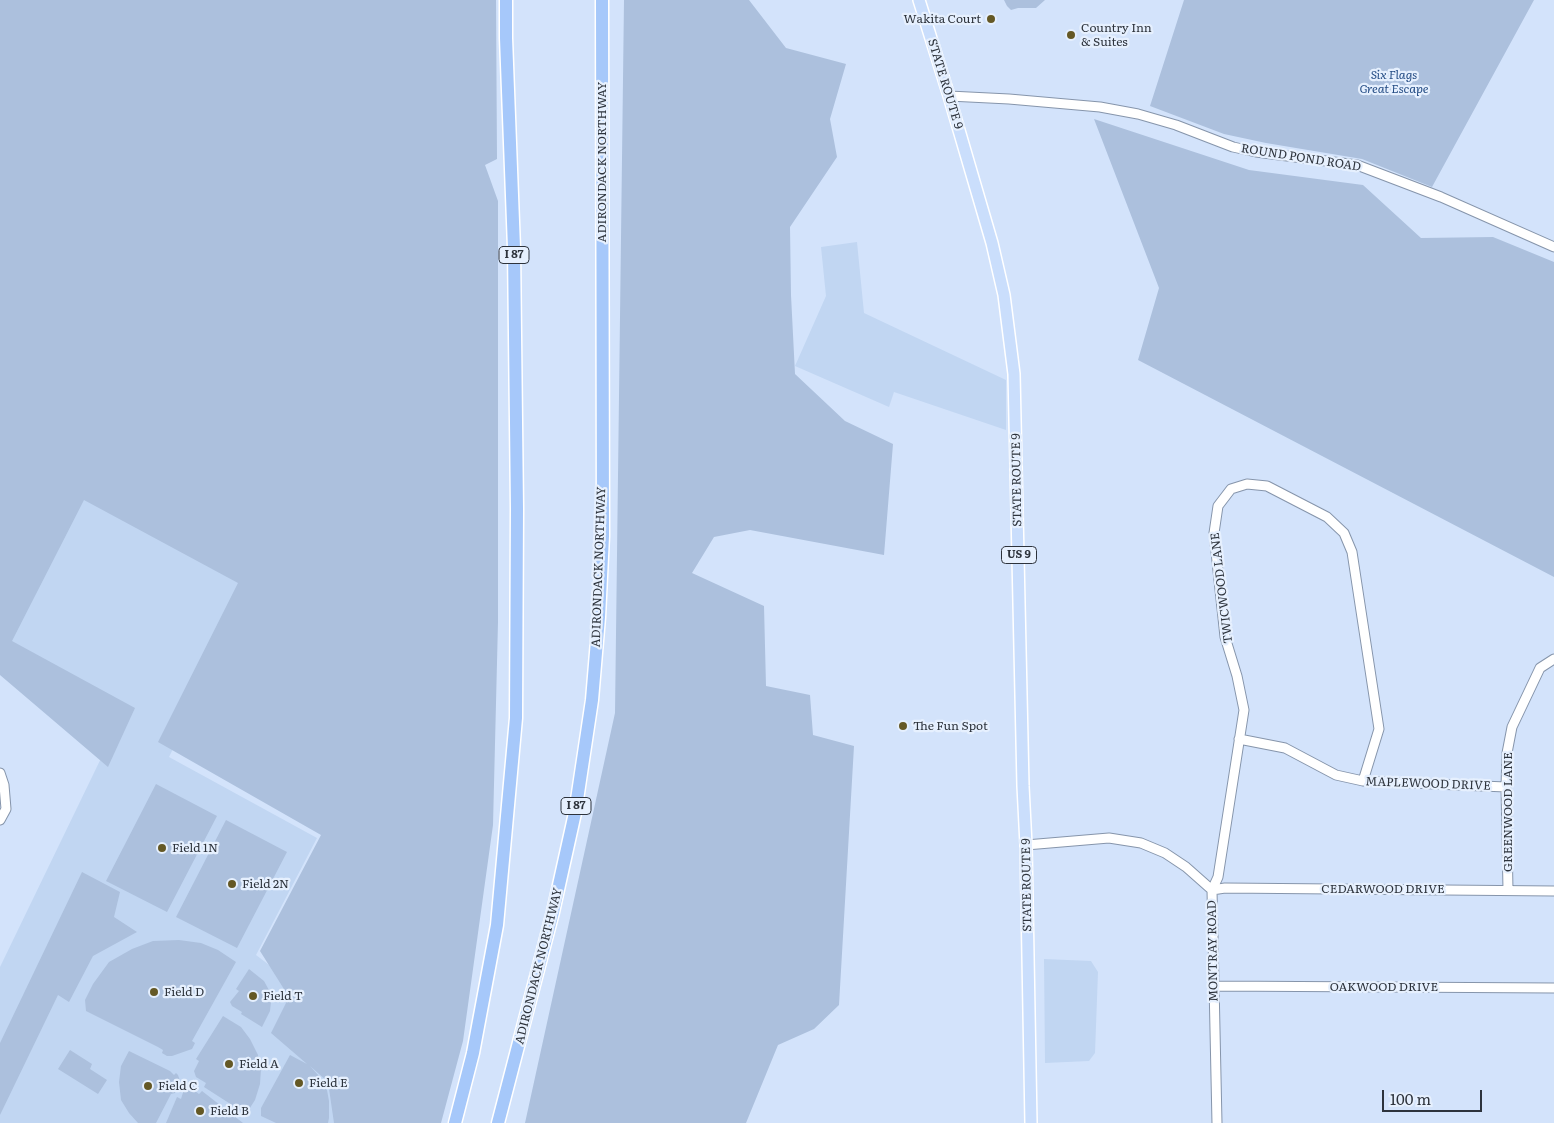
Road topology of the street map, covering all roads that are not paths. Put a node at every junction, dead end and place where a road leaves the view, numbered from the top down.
1 (506, 0) edge
2 (602, 0) edge
3 (919, 0) edge
4 (950, 96) junction
5 (1554, 247) edge
6 (1554, 659) edge
7 (1239, 740) junction
8 (0, 773) edge
9 (1363, 782) junction
10 (1506, 787) junction
11 (0, 820) edge
12 (1026, 845) junction
13 (1212, 890) junction
14 (1508, 890) junction
15 (1554, 891) edge
16 (1214, 986) junction
17 (1554, 988) edge
18 (455, 1123) edge
19 (498, 1123) edge
20 (1031, 1123) edge
21 (1217, 1123) edge

1 - 18 highway, I 87
2 - 19 highway, ADIRONDACK NORTHWAY / I 87
3 - 4 main road, STATE ROUTE 9 / US 9
4 - 5 street, ROUND POND ROAD
4 - 12 main road, STATE ROUTE 9 / US 9
6 - 10 street, GREENWOOD LANE
7 - 9 street, MAPLEWOOD DRIVE
7 - 9 street, TWICWOOD LANE
7 - 13 street, TWICWOOD LANE
8 - 11 street
9 - 10 street, MAPLEWOOD DRIVE
10 - 14 street, GREENWOOD LANE
12 - 13 street, MONTRAY ROAD
12 - 20 main road, STATE ROUTE 9 / US 9
13 - 14 street, CEDARWOOD DRIVE
13 - 16 street, MONTRAY ROAD
14 - 15 street, CEDARWOOD DRIVE
16 - 17 street, OAKWOOD DRIVE
16 - 21 street, MONTRAY ROAD

